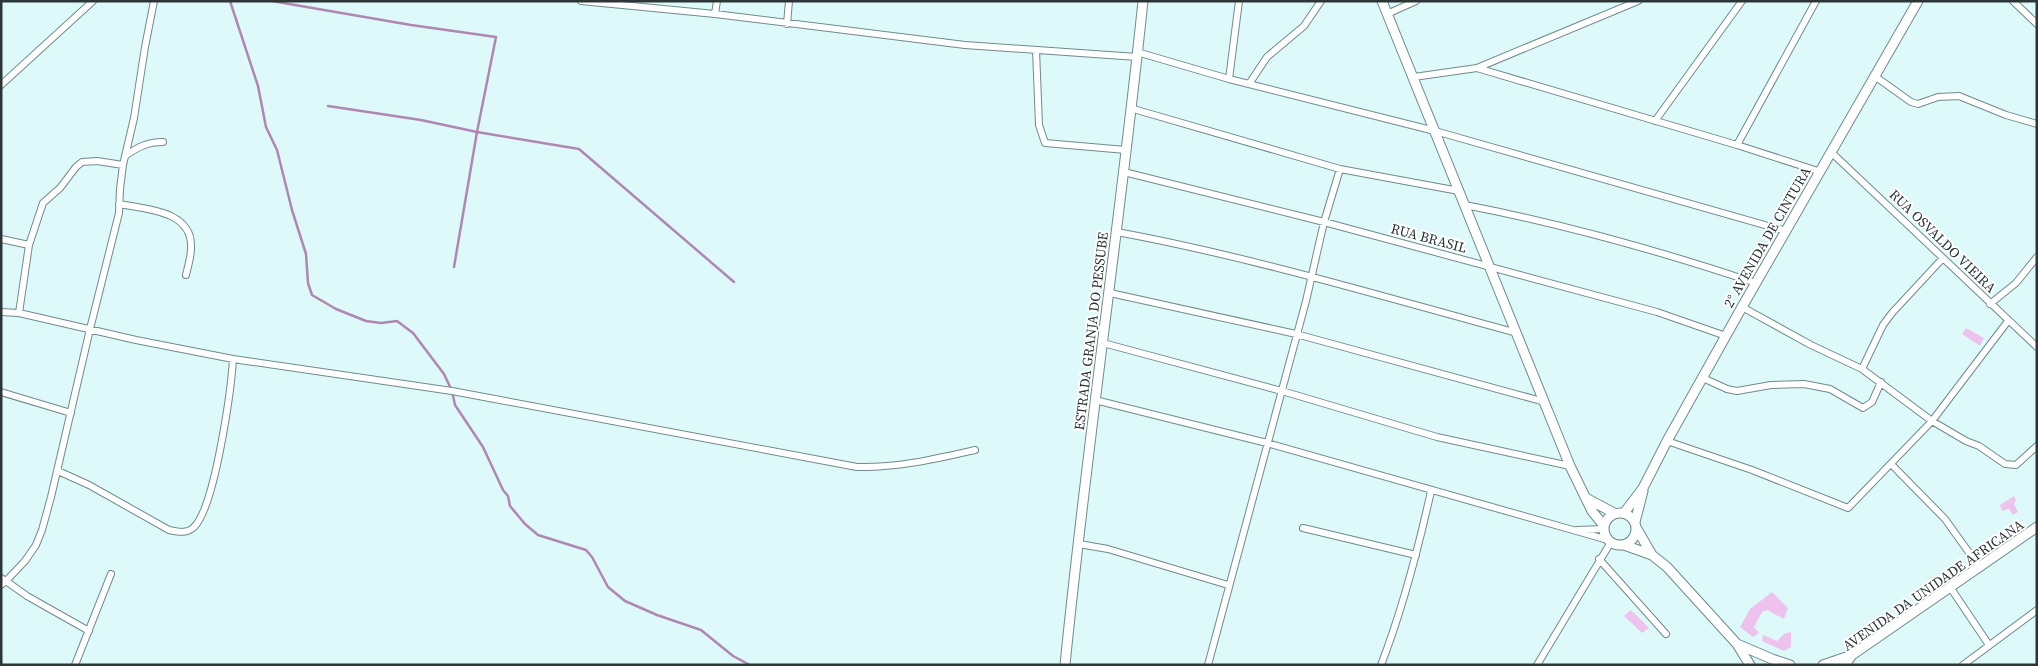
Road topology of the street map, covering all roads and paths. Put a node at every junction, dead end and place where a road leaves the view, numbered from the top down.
1 (94, 1) edge
2 (154, 1) edge
3 (582, 1) edge
4 (717, 1) edge
5 (789, 1) edge
6 (1143, 1) edge
7 (1239, 1) edge
8 (1321, 1) edge
9 (1382, 1) edge
10 (1416, 1) edge
11 (1638, 1) edge
12 (1742, 1) edge
13 (1816, 1) edge
14 (1918, 1) edge
15 (2013, 1) edge
16 (640, 4) edge
17 (716, 14) junction
18 (1387, 14) junction
19 (787, 24) junction
20 (2037, 24) edge
21 (1036, 50) junction
22 (1137, 55) junction
23 (1477, 68) junction
24 (1414, 77) junction
25 (1876, 77) junction
26 (1229, 79) junction
27 (1249, 84) junction
28 (1, 85) edge
29 (1130, 108) junction
30 (1655, 121) junction
31 (2037, 124) edge
32 (1435, 131) junction
33 (163, 142) dead end
34 (1736, 145) junction
35 (1126, 150) junction
36 (1832, 153) junction
37 (125, 156) junction
38 (123, 165) junction
39 (1340, 168) junction
40 (1124, 172) junction
41 (1821, 172) junction
42 (1459, 191) junction
43 (120, 204) junction
44 (1465, 205) junction
45 (1324, 222) junction
46 (1786, 231) junction
47 (1117, 232) junction
48 (1, 239) edge
49 (30, 244) junction
50 (2037, 257) edge
51 (1943, 258) junction
52 (1492, 268) junction
53 (186, 275) dead end
54 (1311, 277) junction
55 (1756, 283) junction
56 (1110, 293) junction
57 (1990, 304) junction
58 (1742, 307) junction
59 (1, 312) edge
60 (19, 313) junction
61 (2008, 321) junction
62 (90, 328) junction
63 (1517, 333) junction
64 (1296, 334) junction
65 (1726, 336) junction
66 (1103, 343) junction
67 (2037, 347) edge
68 (233, 359) junction
69 (1862, 369) junction
70 (1703, 378) junction
71 (1881, 382) junction
72 (1282, 391) junction
73 (1, 392) edge
74 (1095, 400) junction
75 (1545, 402) junction
76 (71, 413) junction
77 (1932, 421) junction
78 (1667, 441) junction
79 (1267, 443) junction
80 (2037, 446) edge
81 (975, 450) dead end
82 (1892, 465) junction
83 (1570, 466) junction
84 (58, 471) junction
85 (1643, 488) junction
86 (1432, 491) junction
87 (1586, 498) junction
88 (1619, 513) junction
89 (1636, 525) junction
90 (1303, 528) dead end
91 (1604, 528) junction
92 (2037, 528) edge
93 (1576, 530) junction
94 (1609, 541) junction
95 (1079, 544) junction
96 (1624, 545) junction
97 (1416, 555) junction
98 (1652, 555) junction
99 (1600, 559) junction
100 (1980, 568) junction
101 (111, 574) dead end
102 (3, 581) edge
103 (1228, 585) junction
104 (1950, 588) junction
105 (2037, 610) edge
106 (89, 631) junction
107 (1666, 634) dead end
108 (1737, 644) junction
109 (1989, 645) junction
110 (1852, 655) junction
111 (75, 665) edge
112 (1066, 665) edge
113 (1208, 665) edge
114 (1381, 665) edge
115 (1537, 665) edge
116 (1750, 665) edge
117 (1790, 665) edge
118 (1824, 665) edge
119 (1846, 665) edge
120 (1963, 665) edge

1 - 28 street
2 - 37 street
3 - 16 street
4 - 17 street
5 - 19 street
6 - 22 street, ESTRADA GRANJA DO PESSUBE
7 - 26 street
8 - 27 street
9 - 18 street
10 - 18 street
11 - 23 street
12 - 30 street
13 - 34 street
14 - 25 street, 2° AVENIDA DE CINTURA
15 - 20 street
16 - 17 street
17 - 19 street
18 - 24 street
19 - 21 street
21 - 22 street
21 - 35 street
22 - 26 street
22 - 29 street, ESTRADA GRANJA DO PESSUBE
23 - 24 street
23 - 30 street
24 - 32 street
25 - 31 street
25 - 36 street, 2° AVENIDA DE CINTURA
26 - 27 street
27 - 32 street
29 - 35 street, ESTRADA GRANJA DO PESSUBE
29 - 39 street
30 - 34 street
32 - 42 street
32 - 46 street
33 - 37 street
34 - 41 street
35 - 40 street, ESTRADA GRANJA DO PESSUBE
36 - 41 street, 2° AVENIDA DE CINTURA
36 - 51 street, RUA OSVALDO VIEIRA
37 - 38 street
38 - 43 street
38 - 49 street
39 - 42 street
39 - 45 street
40 - 45 street, RUA BRASIL
40 - 47 street, ESTRADA GRANJA DO PESSUBE
41 - 46 street, 2° AVENIDA DE CINTURA
42 - 44 street
43 - 53 street
43 - 62 street
44 - 52 street
44 - 55 street
45 - 52 street, RUA BRASIL
45 - 54 street
46 - 55 street, 2° AVENIDA DE CINTURA
47 - 54 street
47 - 56 street, ESTRADA GRANJA DO PESSUBE
48 - 49 street
49 - 60 street
50 - 57 street
51 - 57 street, RUA OSVALDO VIEIRA
51 - 69 street
52 - 63 street
52 - 65 street, RUA BRASIL
54 - 63 street
54 - 64 street
55 - 58 street, 2° AVENIDA DE CINTURA
56 - 64 street
56 - 66 street, ESTRADA GRANJA DO PESSUBE
57 - 61 street, RUA OSVALDO VIEIRA
58 - 65 street, 2° AVENIDA DE CINTURA
58 - 69 street
59 - 60 street
60 - 62 street
61 - 67 street, RUA OSVALDO VIEIRA
61 - 77 street
62 - 68 street
62 - 76 street
63 - 75 street
64 - 72 street
64 - 75 street
65 - 70 street, 2° AVENIDA DE CINTURA
66 - 72 street
66 - 74 street, ESTRADA GRANJA DO PESSUBE
68 - 81 street
68 - 84 street
69 - 71 street
70 - 71 street
70 - 78 street, 2° AVENIDA DE CINTURA
71 - 77 street
72 - 79 street
72 - 83 street
73 - 76 street
74 - 79 street
74 - 95 street, ESTRADA GRANJA DO PESSUBE
75 - 83 street
76 - 84 street
77 - 80 street
77 - 82 street
78 - 82 street
78 - 85 street, 2° AVENIDA DE CINTURA
79 - 86 street
79 - 103 street
82 - 100 street
83 - 87 street
84 - 102 street
85 - 88 street
85 - 89 street
86 - 93 street
86 - 97 street
87 - 88 street
87 - 91 street
88 - 89 street
88 - 91 street
89 - 96 street
89 - 98 street
90 - 97 street
91 - 93 street
91 - 94 street
92 - 100 street, AVENIDA DA UNIDADE AFRICANA
93 - 94 street
94 - 96 street
94 - 99 street
95 - 103 street
95 - 112 street, ESTRADA GRANJA DO PESSUBE
96 - 98 street
97 - 114 street
98 - 108 street
99 - 107 street
99 - 115 street
100 - 104 street, AVENIDA DA UNIDADE AFRICANA
101 - 106 street
102 - 106 street
103 - 113 street
104 - 109 street
104 - 110 street, AVENIDA DA UNIDADE AFRICANA
105 - 109 street
106 - 111 street
108 - 116 street
108 - 117 street
109 - 120 street
110 - 118 street
110 - 119 street, AVENIDA DA UNIDADE AFRICANA

